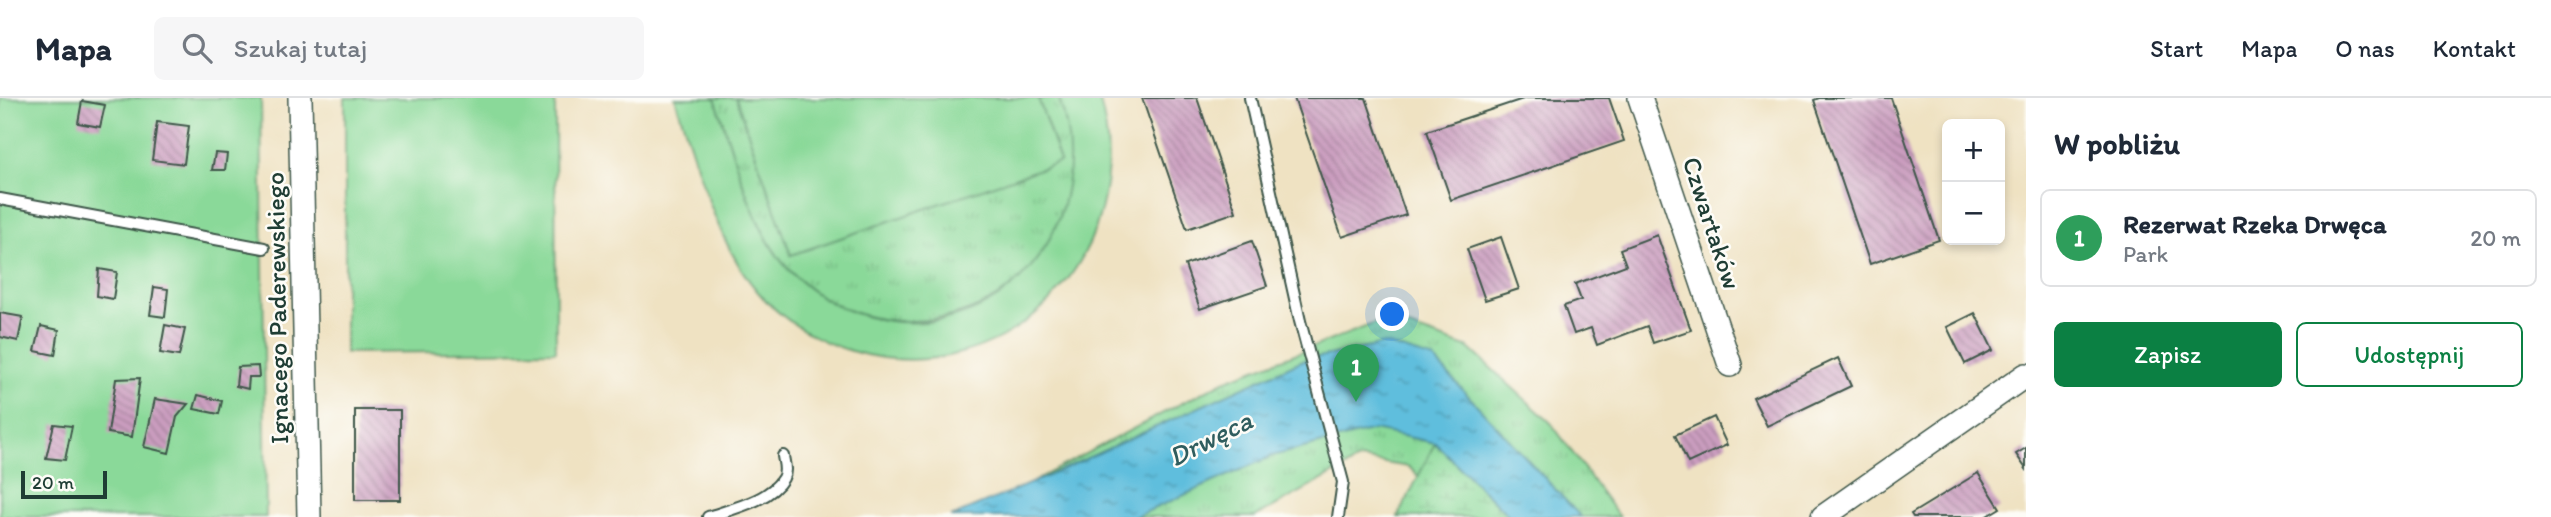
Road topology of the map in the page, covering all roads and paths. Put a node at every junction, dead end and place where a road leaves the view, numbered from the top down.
1 (300, 98) edge
2 (1250, 98) edge
3 (1640, 98) edge
4 (0, 199) edge
5 (264, 248) dead end
6 (1730, 365) dead end
7 (2026, 375) edge
8 (783, 456) dead end
9 (309, 517) edge
10 (708, 517) edge
11 (1339, 517) edge
12 (1824, 517) edge

1 - 9 street, Ignacego Paderewskiego
2 - 11 lane
3 - 6 street, Czwartaków
4 - 5 lane
7 - 12 street
8 - 10 lane

